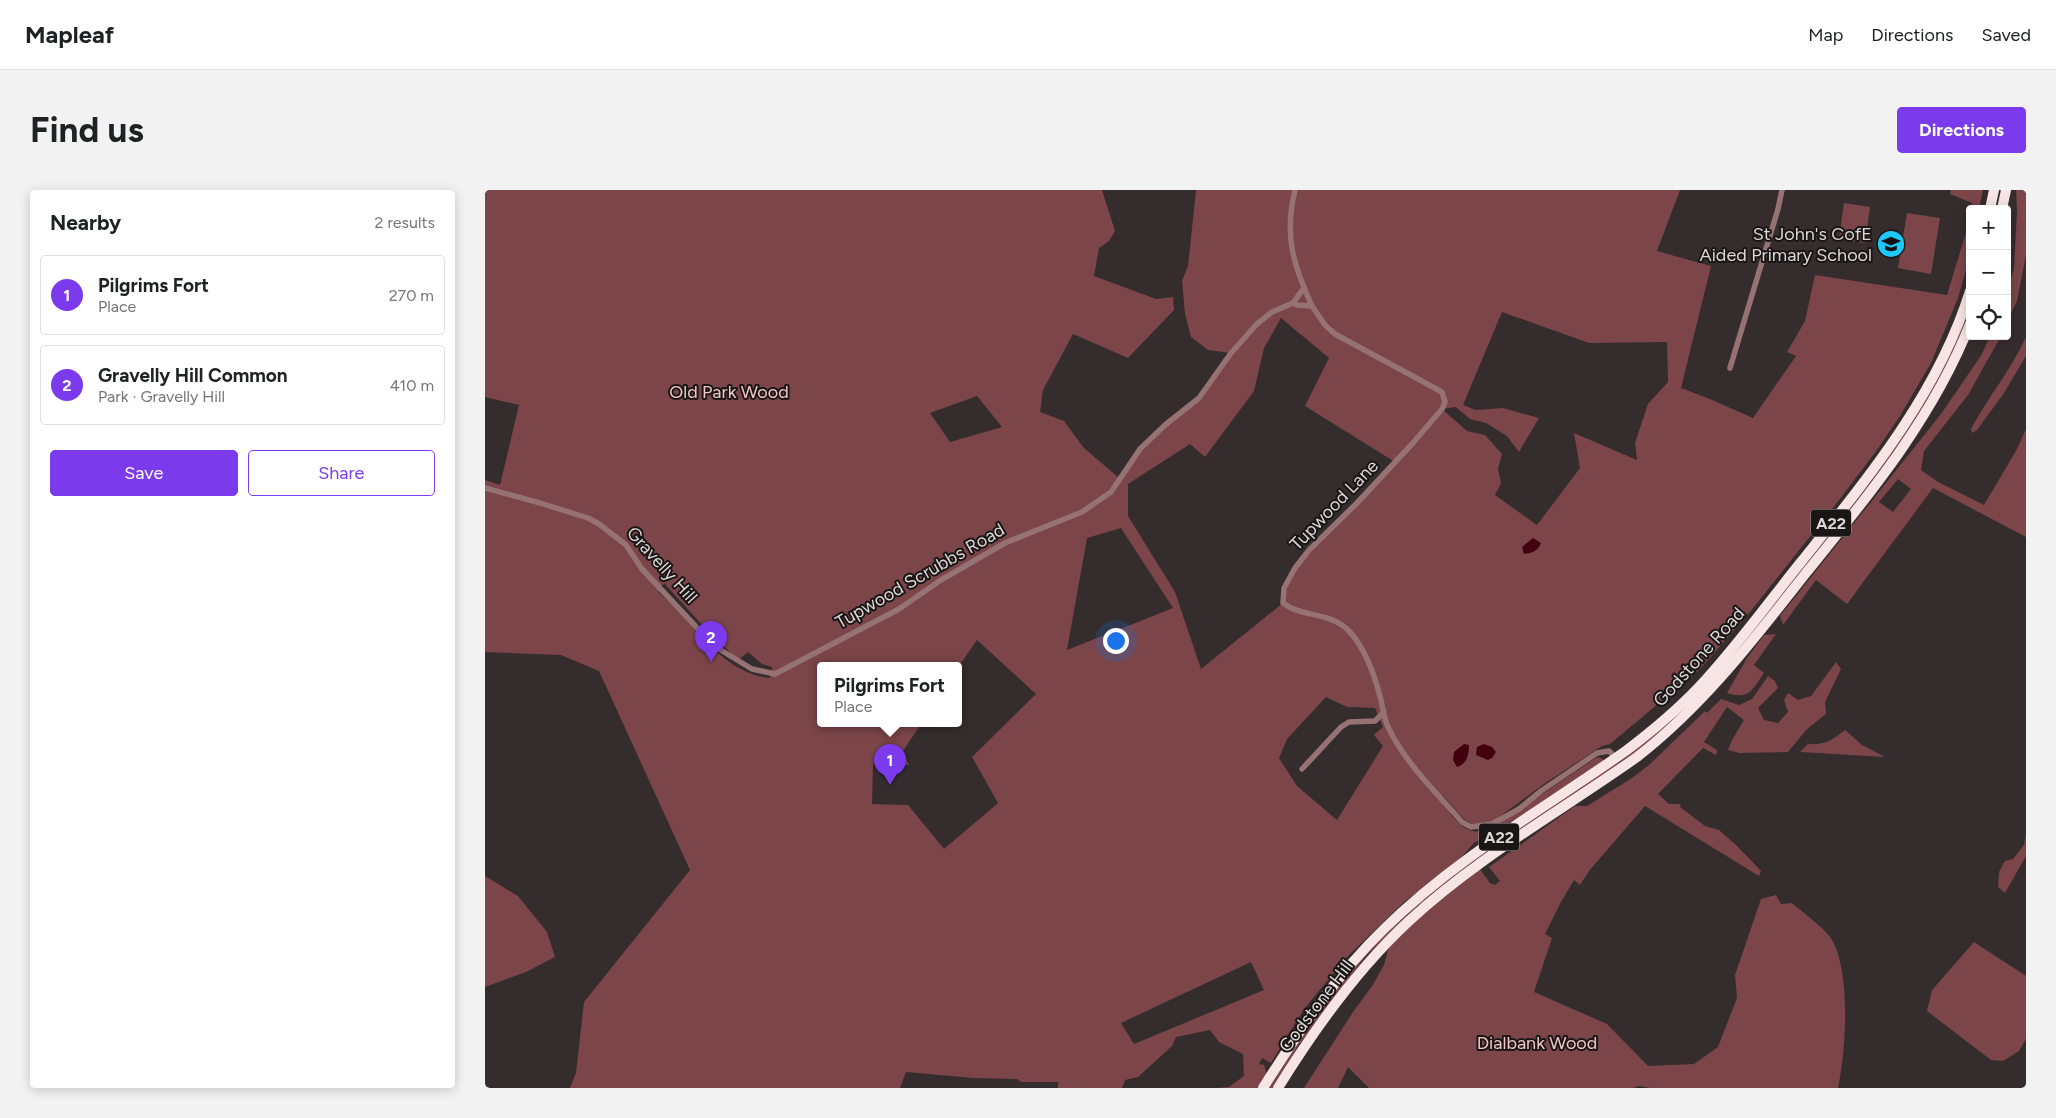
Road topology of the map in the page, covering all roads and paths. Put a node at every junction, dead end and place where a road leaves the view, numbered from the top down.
1 (1295, 190) edge
2 (1782, 190) edge
3 (1994, 190) edge
4 (2006, 190) edge
5 (1991, 205) edge
6 (2003, 205) edge
7 (1304, 288) junction
8 (1968, 295) edge
9 (1293, 303) junction
10 (1312, 306) junction
11 (1966, 333) edge
12 (1730, 368) dead end
13 (485, 488) edge
14 (775, 674) joint
15 (1383, 712) junction
16 (1616, 758) junction
17 (1302, 769) dead end
18 (1385, 946) joint
19 (1356, 958) joint
20 (1263, 1088) edge
21 (1278, 1088) edge

1 - 7 street, Tupwood Lane
2 - 12 street
3 - 5 highway
4 - 6 highway
7 - 9 street
7 - 10 street, Tupwood Lane
8 - 16 highway, Godstone Road / A22
9 - 10 street
9 - 14 street, Tupwood Scrubbs Road
10 - 15 street, Tupwood Lane
11 - 18 highway, Godstone Road / A22
13 - 14 street, Gravelly Hill
15 - 16 street, Tupwood Lane
15 - 17 street
16 - 19 highway, Godstone Road / A22
18 - 21 highway, Godstone Hill / A22
19 - 20 highway, Godstone Hill / A22

